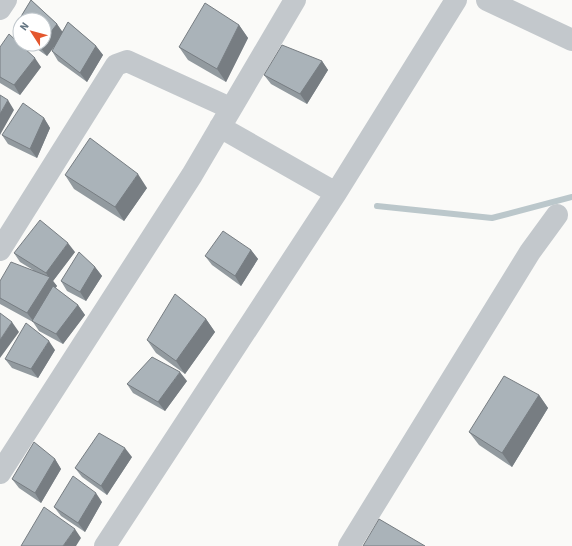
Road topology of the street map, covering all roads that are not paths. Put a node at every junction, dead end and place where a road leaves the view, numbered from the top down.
1 (6, 0) edge
2 (295, 0) edge
3 (456, 0) edge
4 (487, 0) edge
5 (0, 9) edge
6 (572, 40) edge
7 (225, 117) junction
8 (336, 193) junction
9 (557, 215) dead end
10 (0, 250) edge
11 (0, 473) edge
12 (105, 546) edge
13 (349, 546) edge

1 - 5 street
2 - 7 street
3 - 8 street
4 - 6 street
7 - 8 street
7 - 10 street
7 - 11 street
8 - 12 street
9 - 13 street

